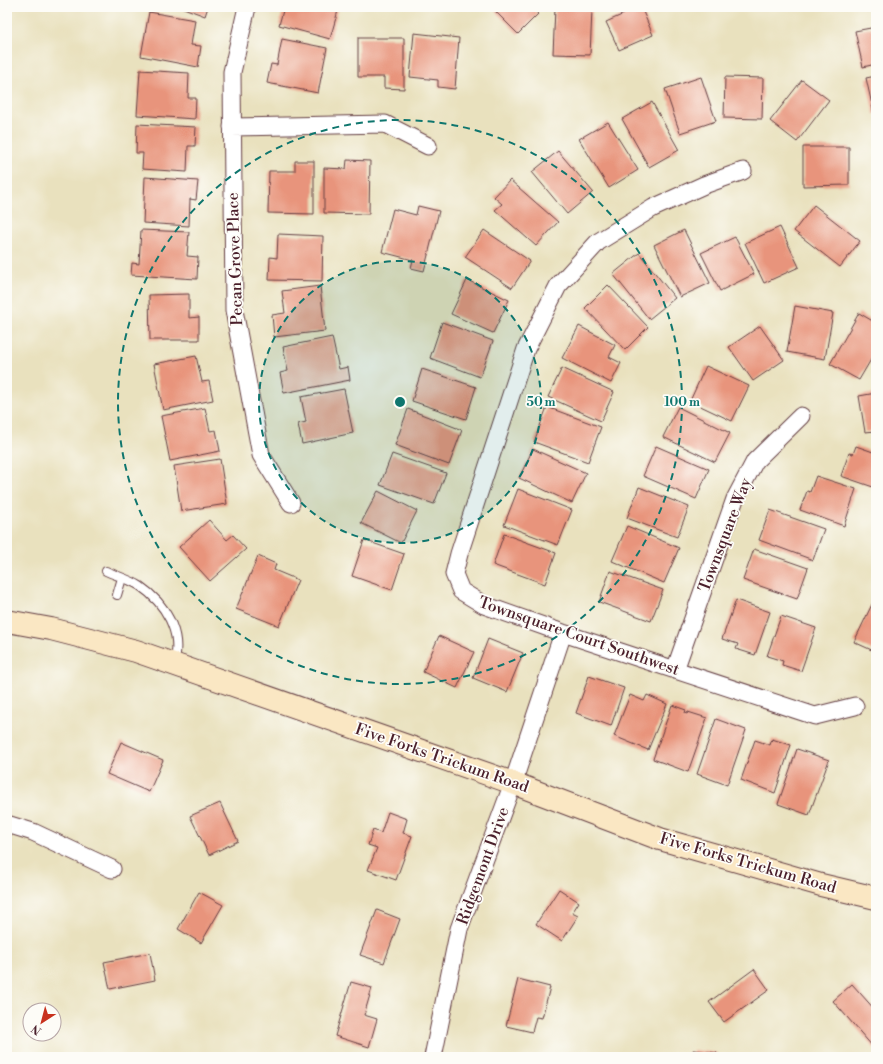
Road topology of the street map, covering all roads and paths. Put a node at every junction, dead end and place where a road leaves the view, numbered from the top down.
1 (247, 7) edge
2 (232, 127) junction
3 (428, 146) dead end
4 (743, 171) dead end
5 (801, 416) dead end
6 (291, 503) dead end
7 (106, 571) dead end
8 (122, 578) junction
9 (117, 595) dead end
10 (7, 621) edge
11 (563, 633) junction
12 (174, 664) junction
13 (675, 670) junction
14 (855, 706) dead end
15 (513, 783) junction
16 (7, 824) edge
17 (112, 869) dead end
18 (876, 898) edge
19 (433, 1057) edge

1 - 2 street, Pecan Grove Place
2 - 3 street
2 - 6 street, Pecan Grove Place
4 - 11 street, Townsquare Court Southwest
5 - 13 street, Townsquare Way
7 - 8 lane
8 - 9 lane
8 - 12 lane
10 - 12 main road, Five Forks Trickum Road
11 - 13 street, Townsquare Court Southwest
11 - 15 street, Ridgemont Drive
12 - 15 main road, Five Forks Trickum Road
13 - 14 street, Townsquare Court Southwest
15 - 18 main road, Five Forks Trickum Road
15 - 19 street, Ridgemont Drive
16 - 17 street

